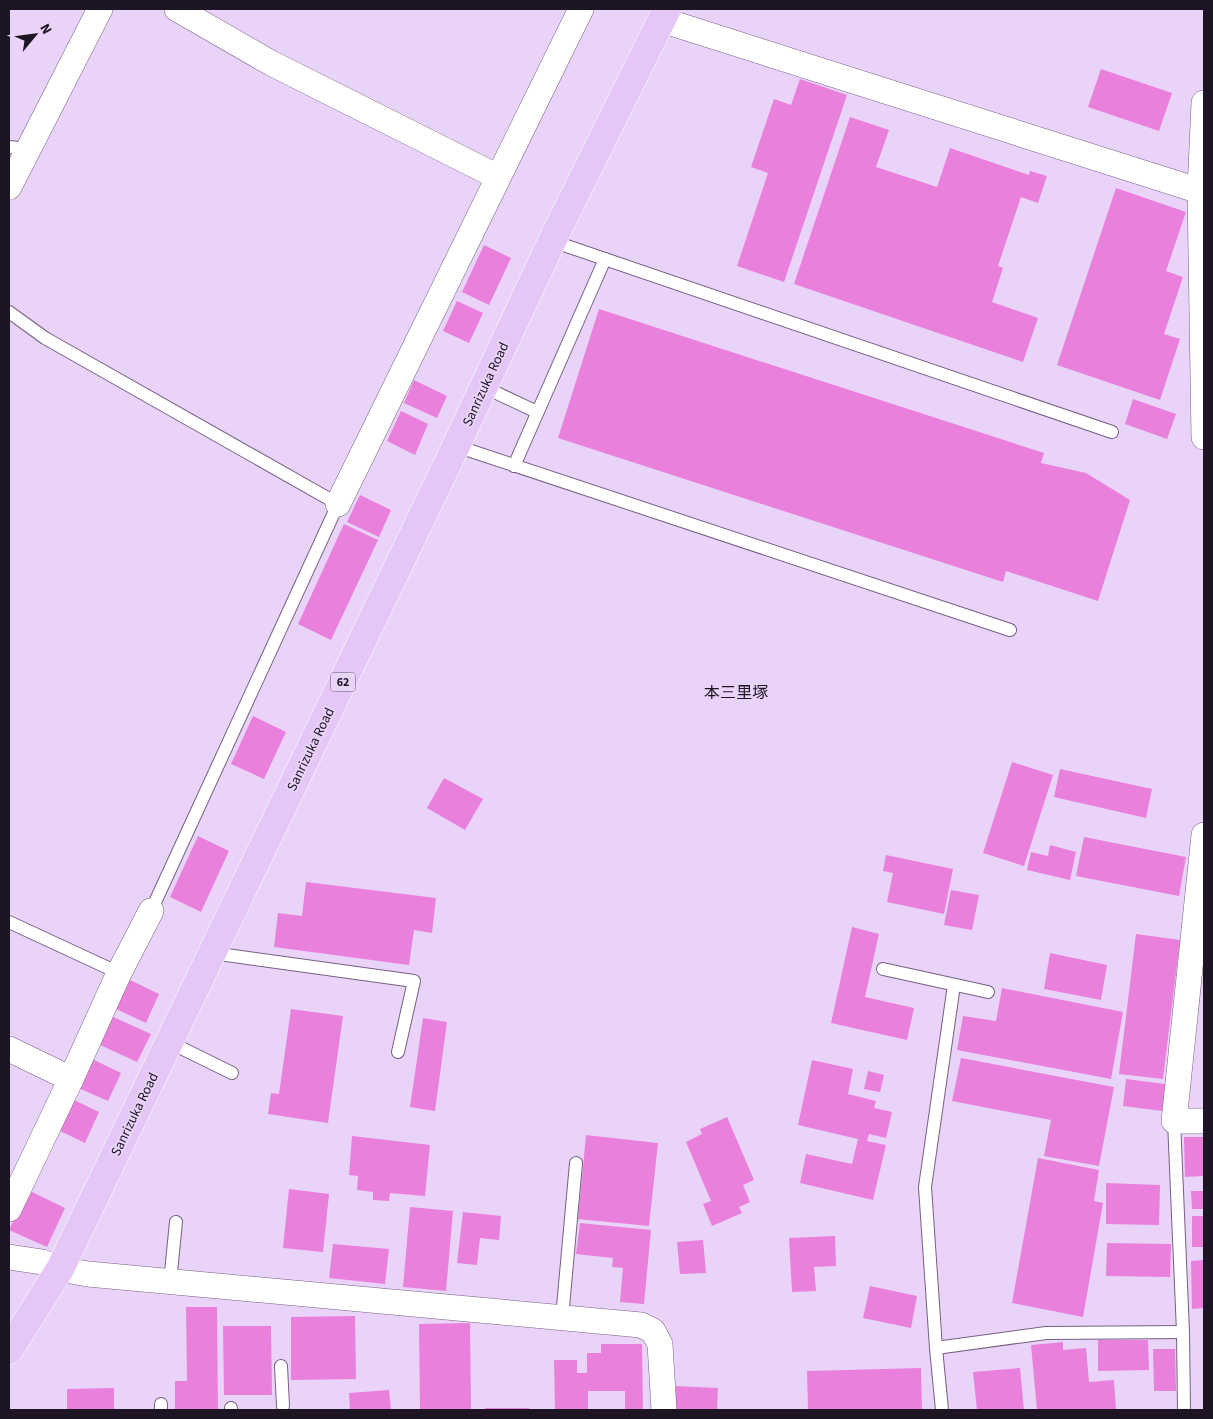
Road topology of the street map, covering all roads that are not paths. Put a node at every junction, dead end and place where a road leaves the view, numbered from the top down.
1 (100, 9) edge
2 (177, 9) edge
3 (581, 9) edge
4 (665, 14) edge
5 (1204, 102) edge
6 (19, 148) edge
7 (498, 177) junction
8 (9, 187) edge
9 (1200, 190) junction
10 (552, 241) junction
11 (605, 259) junction
12 (9, 312) edge
13 (484, 387) junction
14 (537, 412) junction
15 (1112, 432) dead end
16 (1204, 437) edge
17 (456, 446) junction
18 (514, 466) junction
19 (338, 504) junction
20 (1010, 630) dead end
21 (1204, 835) edge
22 (151, 911) joint
23 (9, 922) edge
24 (212, 953) junction
25 (883, 969) dead end
26 (118, 973) junction
27 (954, 985) junction
28 (988, 992) dead end
29 (169, 1042) junction
30 (9, 1049) edge
31 (398, 1052) dead end
32 (232, 1073) dead end
33 (71, 1079) junction
34 (1174, 1121) junction
35 (1204, 1121) edge
36 (576, 1163) dead end
37 (9, 1209) edge
38 (176, 1222) dead end
39 (9, 1257) edge
40 (60, 1269) junction
41 (170, 1282) junction
42 (562, 1318) junction
43 (1183, 1332) junction
44 (936, 1348) junction
45 (9, 1350) edge
46 (281, 1366) dead end
47 (282, 1406) dead end
48 (664, 1410) edge
49 (942, 1410) edge
50 (1184, 1410) edge

1 - 6 street
2 - 7 street
3 - 7 street
4 - 9 street
4 - 10 main road, Sanrizuka Road / 62
5 - 9 street
6 - 8 street
7 - 19 street
9 - 16 street
10 - 11 lane
10 - 13 main road, Sanrizuka Road / 62
11 - 14 lane
11 - 15 lane
12 - 19 lane
13 - 14 lane
13 - 17 main road, Sanrizuka Road / 62
14 - 18 lane
17 - 18 lane
17 - 24 main road, Sanrizuka Road / 62
18 - 20 lane
19 - 22 lane
21 - 34 street
22 - 26 street
23 - 26 lane
24 - 29 main road, Sanrizuka Road / 62
24 - 31 lane
25 - 27 lane
26 - 33 street
27 - 28 lane
27 - 44 lane
29 - 32 lane
29 - 40 main road, Sanrizuka Road / 62
30 - 33 street
33 - 37 street
34 - 35 street
34 - 43 lane
36 - 42 lane
38 - 41 lane
39 - 40 street
40 - 41 street
40 - 45 main road, Sanrizuka Road / 62
41 - 42 street
42 - 48 street
43 - 44 lane
43 - 50 lane
44 - 49 lane
46 - 47 lane

